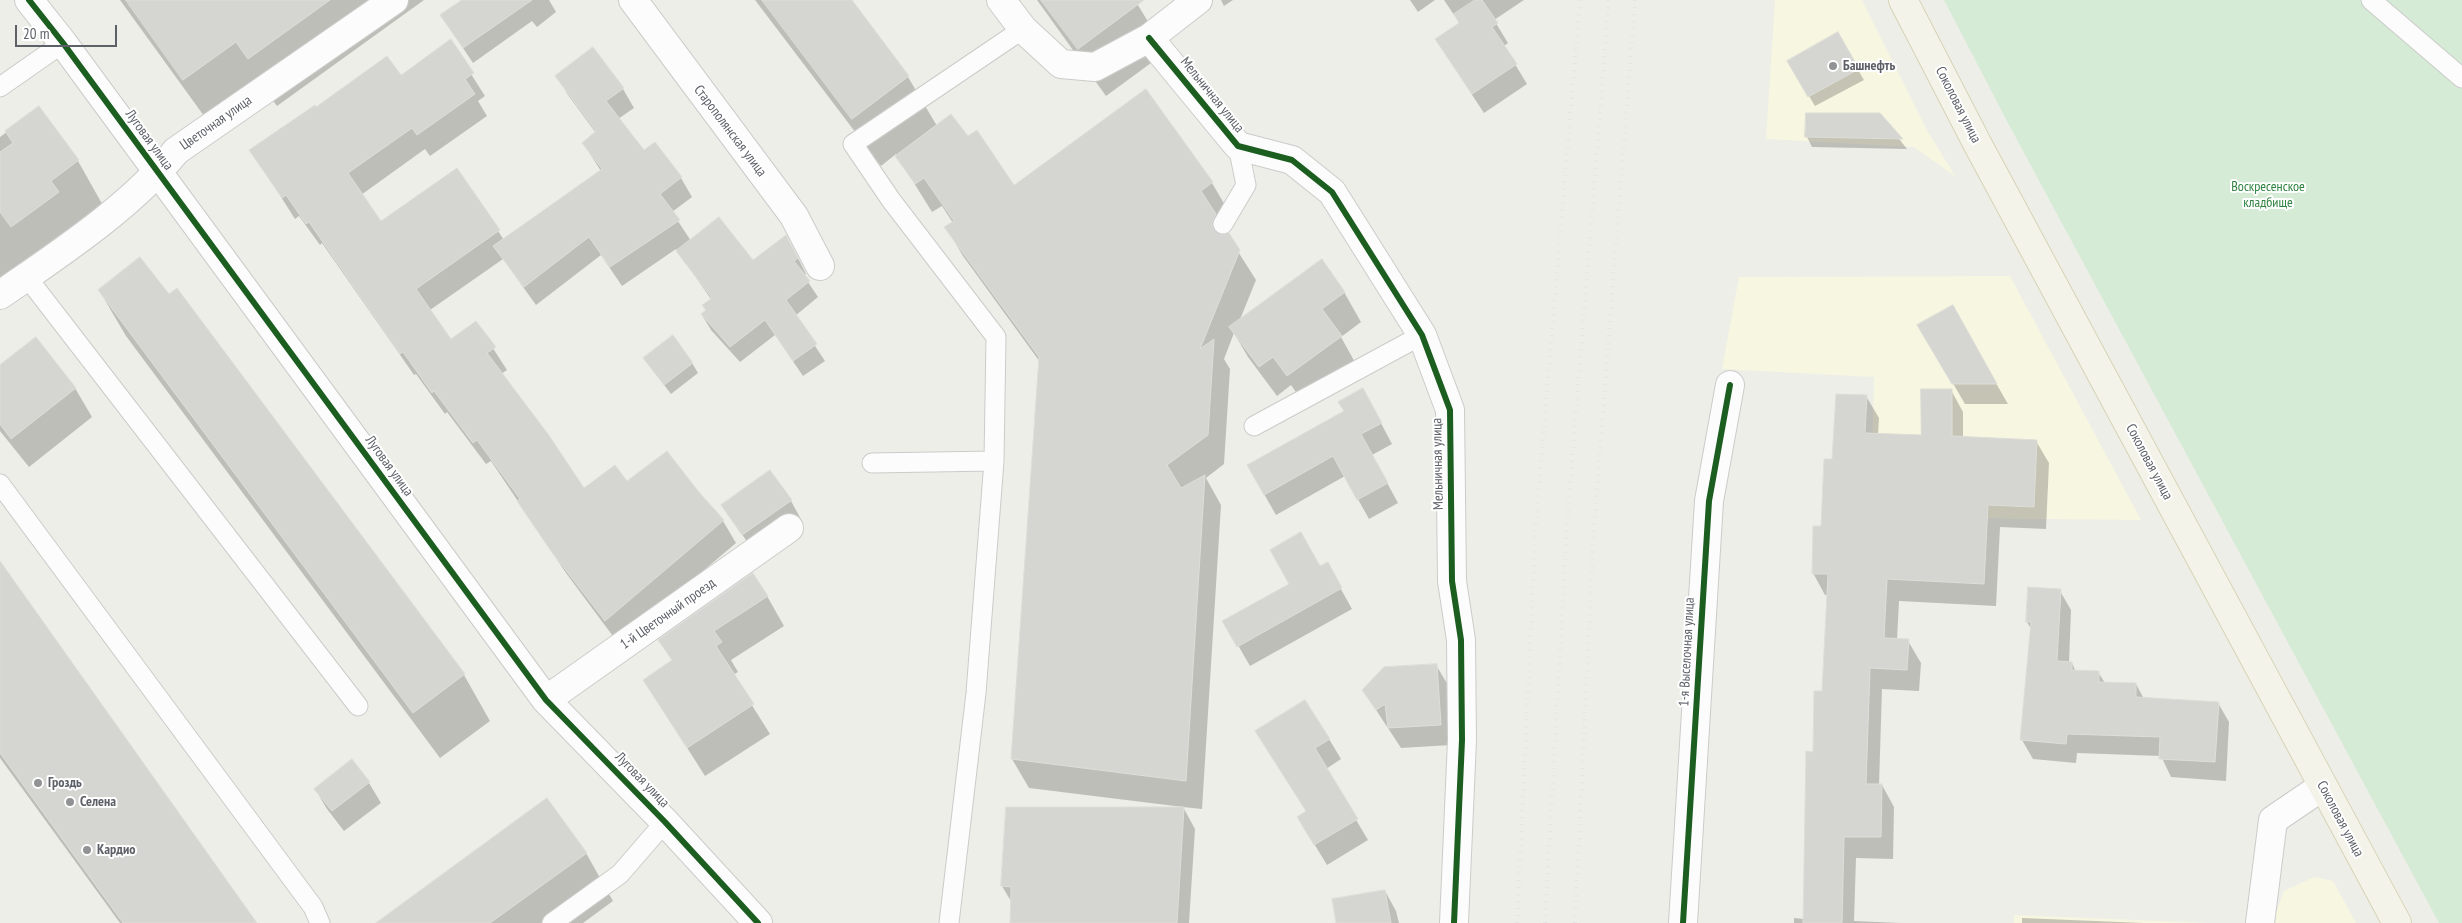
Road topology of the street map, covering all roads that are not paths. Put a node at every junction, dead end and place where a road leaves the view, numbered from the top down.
1 (29, 0) edge
2 (394, 0) edge
3 (633, 0) edge
4 (1002, 0) edge
5 (1903, 0) edge
6 (2371, 0) edge
7 (1193, 2) edge
8 (1023, 29) junction
9 (1149, 38) junction
10 (63, 43) junction
11 (2462, 78) edge
12 (0, 87) edge
13 (1238, 146) junction
14 (158, 174) junction
15 (1222, 224) dead end
16 (820, 266) dead end
17 (26, 276) junction
18 (0, 294) edge
19 (1422, 335) junction
20 (1730, 385) dead end
21 (1254, 426) dead end
22 (994, 461) junction
23 (872, 463) dead end
24 (0, 484) edge
25 (789, 528) dead end
26 (546, 700) junction
27 (358, 706) dead end
28 (2323, 786) junction
29 (665, 822) junction
30 (747, 919) edge
31 (320, 923) edge
32 (552, 923) edge
33 (949, 923) edge
34 (1454, 923) edge
35 (1683, 923) edge
36 (2260, 923) edge
37 (2397, 923) edge

1 - 10 street, Луговая улица
2 - 14 street, Цветочная улица
3 - 16 street, Старополянская улица
4 - 8 street
5 - 28 main road, Соколовая улица
6 - 11 lane
7 - 9 street
8 - 9 street
8 - 22 lane
9 - 13 street, Мельничная улица
10 - 12 lane
10 - 14 street, Луговая улица
13 - 15 lane
13 - 19 street, Мельничная улица
14 - 17 street, Цветочная улица
14 - 26 street, Луговая улица
17 - 18 street, Цветочная улица
17 - 27 lane
19 - 21 lane
19 - 34 street, Мельничная улица
20 - 35 street, 1-я Выселочная улица
22 - 23 lane
22 - 33 lane
24 - 31 lane
25 - 26 street, 1-й Цветочный проезд
26 - 29 street, Луговая улица
28 - 36 street
28 - 37 main road, Соколовая улица
29 - 30 street, Луговая улица
29 - 32 lane

